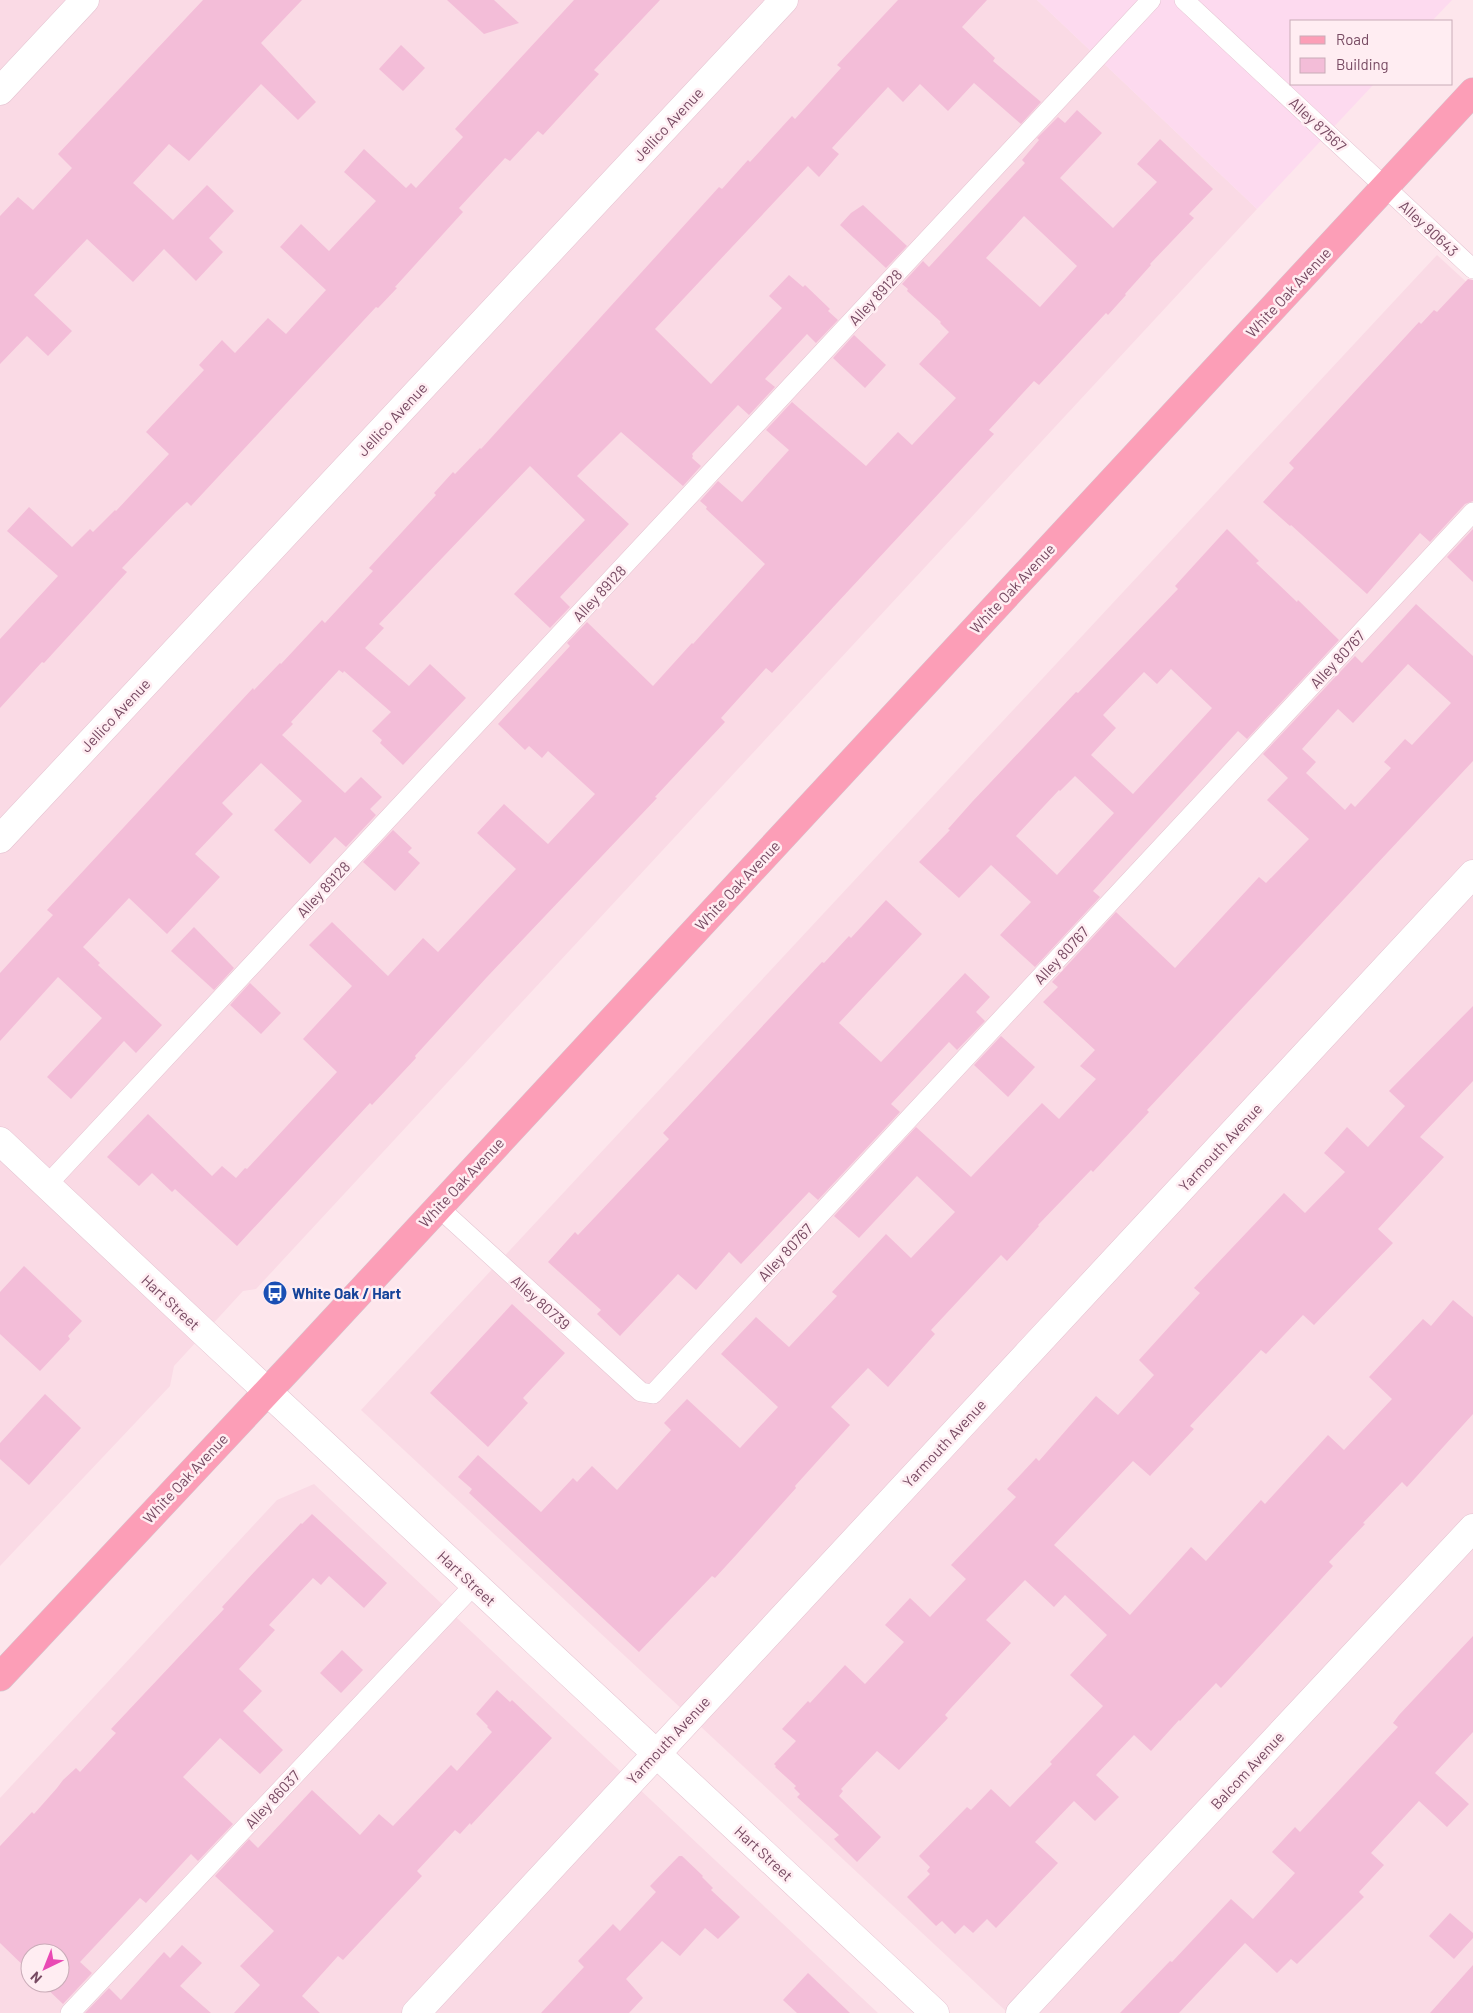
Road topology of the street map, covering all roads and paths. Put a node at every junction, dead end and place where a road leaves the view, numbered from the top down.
1 (85, 0) edge
2 (784, 0) edge
3 (1151, 0) edge
4 (1184, 0) edge
5 (0, 91) edge
6 (1473, 92) edge
7 (1385, 187) junction
8 (1473, 269) edge
9 (1473, 512) edge
10 (0, 839) edge
11 (1473, 874) edge
12 (0, 1141) edge
13 (46, 1186) junction
14 (438, 1207) junction
15 (267, 1391) junction
16 (647, 1393) joint
17 (1473, 1528) edge
18 (474, 1585) junction
19 (0, 1678) edge
20 (656, 1753) junction
21 (70, 2013) edge
22 (416, 2013) edge
23 (935, 2013) edge
24 (1020, 2013) edge

1 - 5 street
2 - 10 street, Jellico Avenue
3 - 13 lane, Alley 89128
4 - 7 lane, Alley 87567
6 - 7 main road, White Oak Avenue
7 - 8 lane, Alley 90643
7 - 14 main road, White Oak Avenue
9 - 16 lane, Alley 80767
11 - 20 street, Yarmouth Avenue
12 - 13 street, Hart Street
13 - 15 street, Hart Street
14 - 15 main road, White Oak Avenue
14 - 16 lane, Alley 80739
15 - 18 street, Hart Street
15 - 19 main road, White Oak Avenue
17 - 24 street, Balcom Avenue
18 - 20 street, Hart Street
18 - 21 lane, Alley 86037
20 - 22 street, Yarmouth Avenue
20 - 23 street, Hart Street

